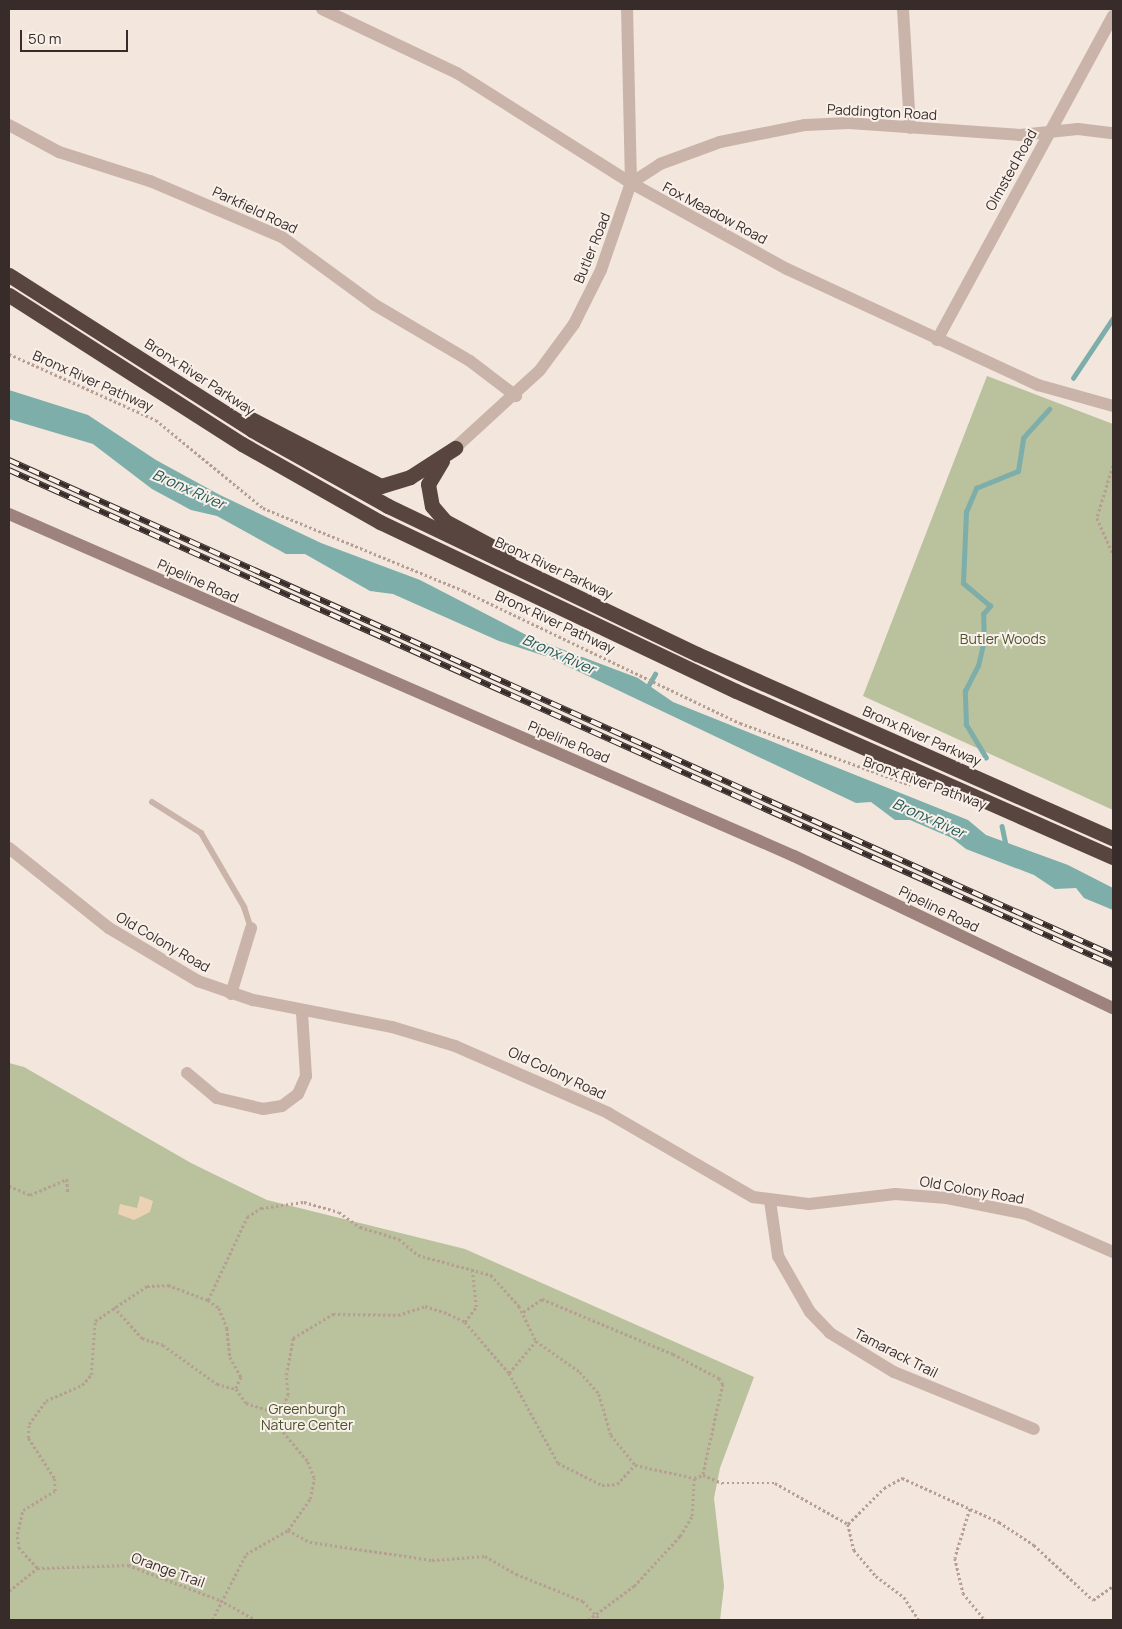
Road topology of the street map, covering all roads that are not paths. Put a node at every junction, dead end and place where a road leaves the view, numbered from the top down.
1 (322, 9) edge
2 (627, 9) edge
3 (903, 9) edge
4 (1113, 16) edge
5 (9, 125) edge
6 (910, 128) junction
7 (1050, 131) junction
8 (1113, 133) edge
9 (631, 184) junction
10 (9, 275) edge
11 (9, 295) edge
12 (937, 340) junction
13 (162, 373) junction
14 (516, 396) junction
15 (1113, 406) edge
16 (455, 448) junction
17 (9, 514) edge
18 (551, 584) junction
19 (152, 802) dead end
20 (1113, 838) edge
21 (9, 848) edge
22 (1113, 857) edge
23 (251, 928) joint
24 (231, 994) junction
25 (1113, 1008) edge
26 (302, 1012) junction
27 (187, 1073) dead end
28 (770, 1201) junction
29 (1113, 1252) edge
30 (1034, 1429) dead end

1 - 9 street, Fox Meadow Road
2 - 9 street, Butler Road
3 - 6 street
4 - 7 street, Olmsted Road
5 - 14 street, Parkfield Road
6 - 7 street, Paddington Road
6 - 9 street, Paddington Road
7 - 8 street, Paddington Road
7 - 12 street, Olmsted Road
9 - 12 street, Fox Meadow Road
9 - 14 street, Butler Road
10 - 13 highway, Bronx River Parkway
11 - 22 highway
12 - 15 street, Fox Meadow Road
13 - 16 highway
13 - 18 highway, Bronx River Parkway
14 - 16 street, Butler Road
16 - 18 highway
17 - 25 street, Pipeline Road
18 - 20 highway, Bronx River Parkway
19 - 23 lane
21 - 24 street, Old Colony Road
23 - 24 street
24 - 26 street, Old Colony Road
26 - 27 street
26 - 28 street, Old Colony Road
28 - 29 street, Old Colony Road
28 - 30 street, Tamarack Trail

